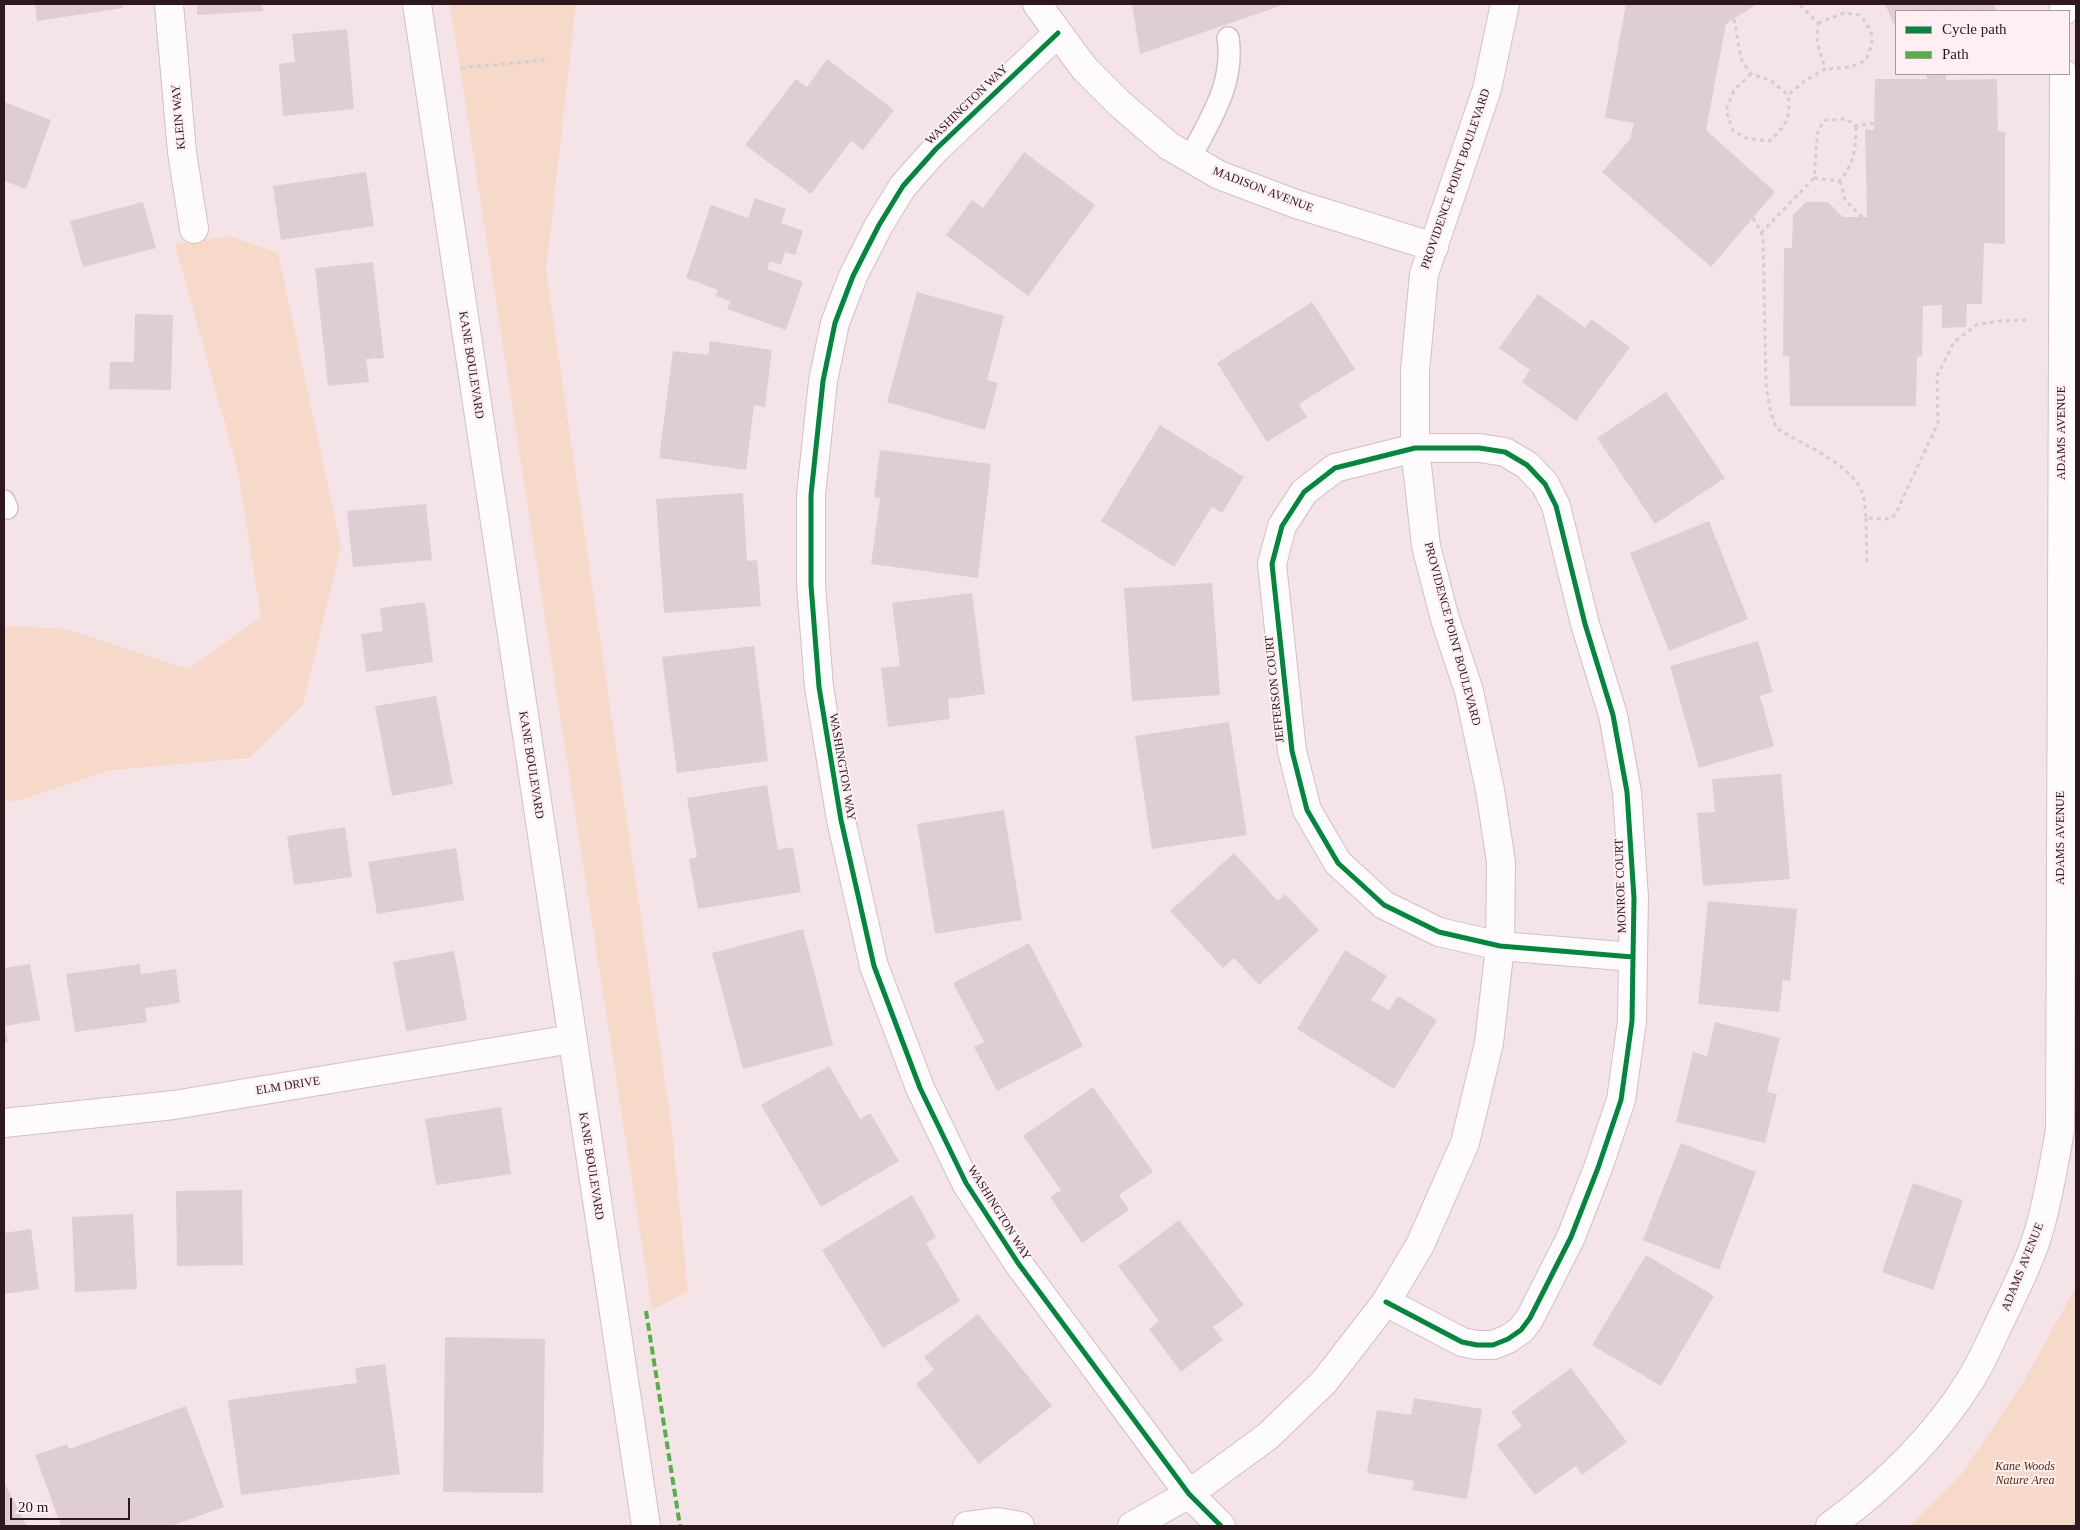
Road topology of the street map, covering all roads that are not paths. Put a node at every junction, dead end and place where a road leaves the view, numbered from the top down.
1 (169, 4) edge
2 (417, 4) edge
3 (1037, 4) edge
4 (1505, 4) edge
5 (1058, 33) junction
6 (1228, 38) dead end
7 (2064, 75) edge
8 (1190, 158) junction
9 (194, 229) dead end
10 (1434, 247) junction
11 (1414, 448) junction
12 (1500, 946) junction
13 (1633, 957) junction
14 (572, 1039) junction
15 (4, 1124) edge
16 (1386, 1302) junction
17 (1188, 1494) junction
18 (646, 1526) edge
19 (967, 1526) edge
20 (1020, 1526) edge
21 (1132, 1526) edge
22 (1221, 1526) edge
23 (1830, 1526) edge

1 - 9 street, KLEIN WAY
2 - 14 street, KANE BOULEVARD
3 - 5 street, MADISON AVENUE
4 - 10 street, PROVIDENCE POINT BOULEVARD
5 - 8 street, MADISON AVENUE
5 - 17 street, WASHINGTON WAY
6 - 8 lane
7 - 23 street, ADAMS AVENUE
8 - 10 street, MADISON AVENUE
10 - 11 street, PROVIDENCE POINT BOULEVARD
11 - 12 street, PROVIDENCE POINT BOULEVARD
11 - 12 street, JEFFERSON COURT
11 - 13 street, MONROE COURT
12 - 13 street, JEFFERSON COURT
12 - 16 street, PROVIDENCE POINT BOULEVARD
13 - 16 street, MONROE COURT
14 - 15 street, ELM DRIVE
14 - 18 street, KANE BOULEVARD
16 - 17 street, PROVIDENCE POINT BOULEVARD
17 - 21 street, PROVIDENCE POINT BOULEVARD
17 - 22 street
19 - 20 street

